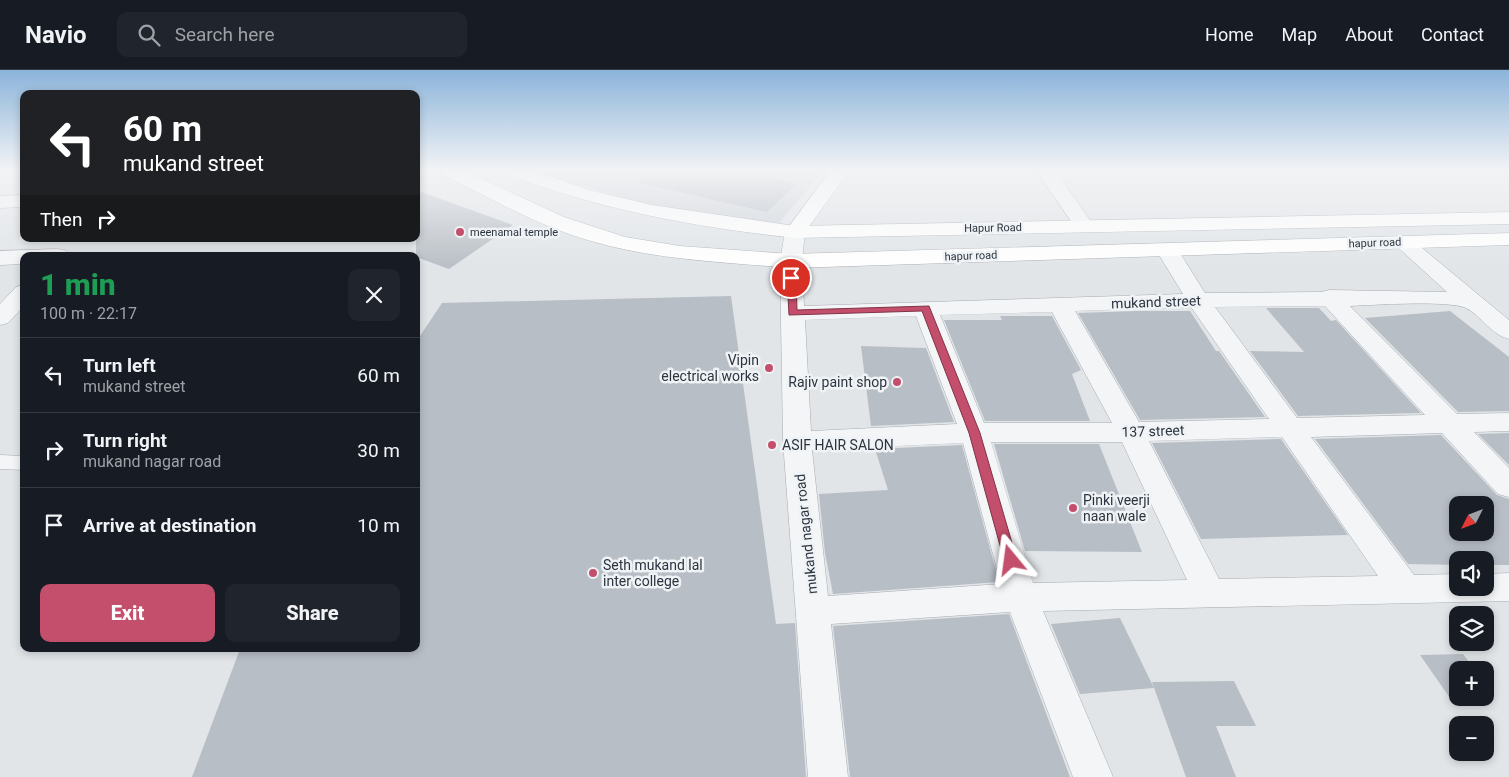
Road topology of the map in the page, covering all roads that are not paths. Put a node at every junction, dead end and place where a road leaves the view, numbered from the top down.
1 (518, 203) edge
2 (614, 203) edge
3 (820, 203) edge
4 (1068, 203) edge
5 (1509, 218) edge
6 (1084, 226) junction
7 (1509, 239) edge
8 (1403, 242) junction
9 (793, 247) junction
10 (1167, 250) junction
11 (20, 257) edge
12 (0, 258) edge
13 (20, 296) edge
14 (1329, 297) junction
15 (1198, 300) junction
16 (1472, 302) junction
17 (1060, 304) junction
18 (925, 308) junction
19 (793, 313) junction
20 (0, 318) edge
21 (1509, 332) edge
22 (1509, 422) edge
23 (1449, 423) junction
24 (1288, 427) junction
25 (1131, 432) junction
26 (974, 433) junction
27 (797, 441) junction
28 (0, 462) edge
29 (20, 463) edge
30 (1509, 486) edge
31 (1509, 587) edge
32 (1406, 590) junction
33 (1209, 592) junction
34 (1021, 597) junction
35 (814, 611) junction
36 (828, 777) edge
37 (1093, 777) edge

1 - 9 main road, hapur road
2 - 9 main road, Hapur Road
3 - 9 main road
4 - 6 street
5 - 6 main road, Hapur Road
6 - 9 main road, Hapur Road
7 - 8 main road, hapur road
8 - 10 main road, hapur road
8 - 16 street
9 - 10 main road, hapur road
9 - 19 street, mukand nagar road
10 - 15 street
11 - 12 street
13 - 20 street
14 - 15 street, mukand street
14 - 16 street, mukand street
14 - 23 street
15 - 17 street, mukand street
15 - 24 street
16 - 21 street
17 - 18 street, mukand street
17 - 25 street
18 - 19 street, mukand street
18 - 26 street
19 - 27 street, mukand nagar road
22 - 23 street, 137 street
23 - 24 street, 137 street
23 - 30 street
24 - 25 street, 137 street
24 - 32 street
25 - 26 street, 137 street
25 - 33 street
26 - 27 street, 137 street
26 - 34 street
27 - 35 street, mukand nagar road
28 - 29 lane
31 - 32 street
32 - 33 street
33 - 34 street
34 - 35 street
34 - 37 street
35 - 36 street, mukand nagar road

